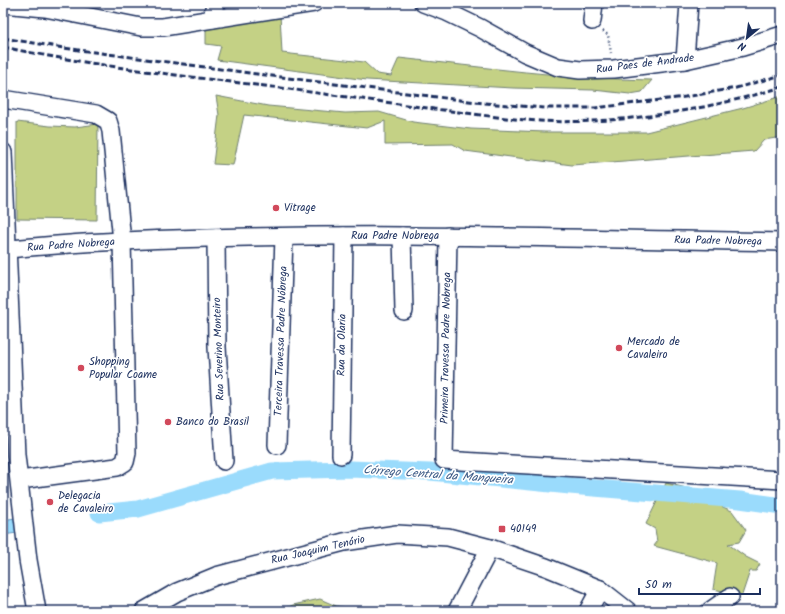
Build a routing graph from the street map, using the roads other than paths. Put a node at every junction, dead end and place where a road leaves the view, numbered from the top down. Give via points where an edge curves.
1 (314, 3) edge
2 (423, 3) edge
3 (594, 3) edge
4 (689, 3) edge
5 (6, 4) edge
6 (214, 11) edge
7 (592, 21) road end
8 (782, 35) edge
9 (685, 60) junction
10 (3, 99) edge
11 (3, 152) edge
12 (344, 236) junction
13 (402, 236) junction
14 (448, 236) junction
15 (284, 237) junction
16 (216, 238) junction
17 (122, 241) junction
18 (782, 242) edge
19 (7, 249) junction
20 (404, 311) dead end
21 (7, 317) edge
22 (277, 445) dead end
23 (10, 454) edge
24 (340, 455) dead end
25 (224, 461) dead end
26 (20, 480) junction
27 (782, 480) edge
28 (490, 548) junction
29 (600, 589) junction
30 (730, 597) dead end
31 (37, 611) edge
32 (144, 611) edge
33 (457, 611) edge
34 (588, 611) edge
35 (628, 611) edge
36 (710, 611) edge

1 - 6 street
2 - 9 street, Rua Paes de Andrade via 447,12 525,53 558,67 580,70 614,69
3 - 7 street
4 - 9 street
5 - 6 street via 45,8 141,27 163,27
8 - 9 street, Rua Paes de Andrade
10 - 17 street via 96,114 108,121
11 - 19 street
12 - 13 street, Rua Padre Nobrega
12 - 15 street, Rua Padre Nobrega
12 - 24 street, Rua da Olaria
13 - 14 street, Rua Padre Nobrega
13 - 20 street
14 - 18 street, Rua Padre Nobrega
14 - 27 street, Primeira Travessa Padre Nobrega via 444,460
15 - 16 street, Rua Padre Nobrega
15 - 22 street, Terceira Travessa Padre Nóbrega
16 - 17 street, Rua Padre Nobrega
16 - 25 street, Rua Severino Monteiro via 217,346
17 - 19 street, Rua Padre Nobrega
17 - 26 street via 127,453 125,462 117,467
19 - 21 street
21 - 23 street
23 - 26 street
26 - 31 street via 28,560
28 - 29 street, Rua Joaquim Tenório
28 - 32 street, Rua Joaquim Tenório via 448,537 397,534 344,542 216,576 177,592
28 - 33 street
29 - 34 street
29 - 35 street, Rua Joaquim Tenório
30 - 36 street

